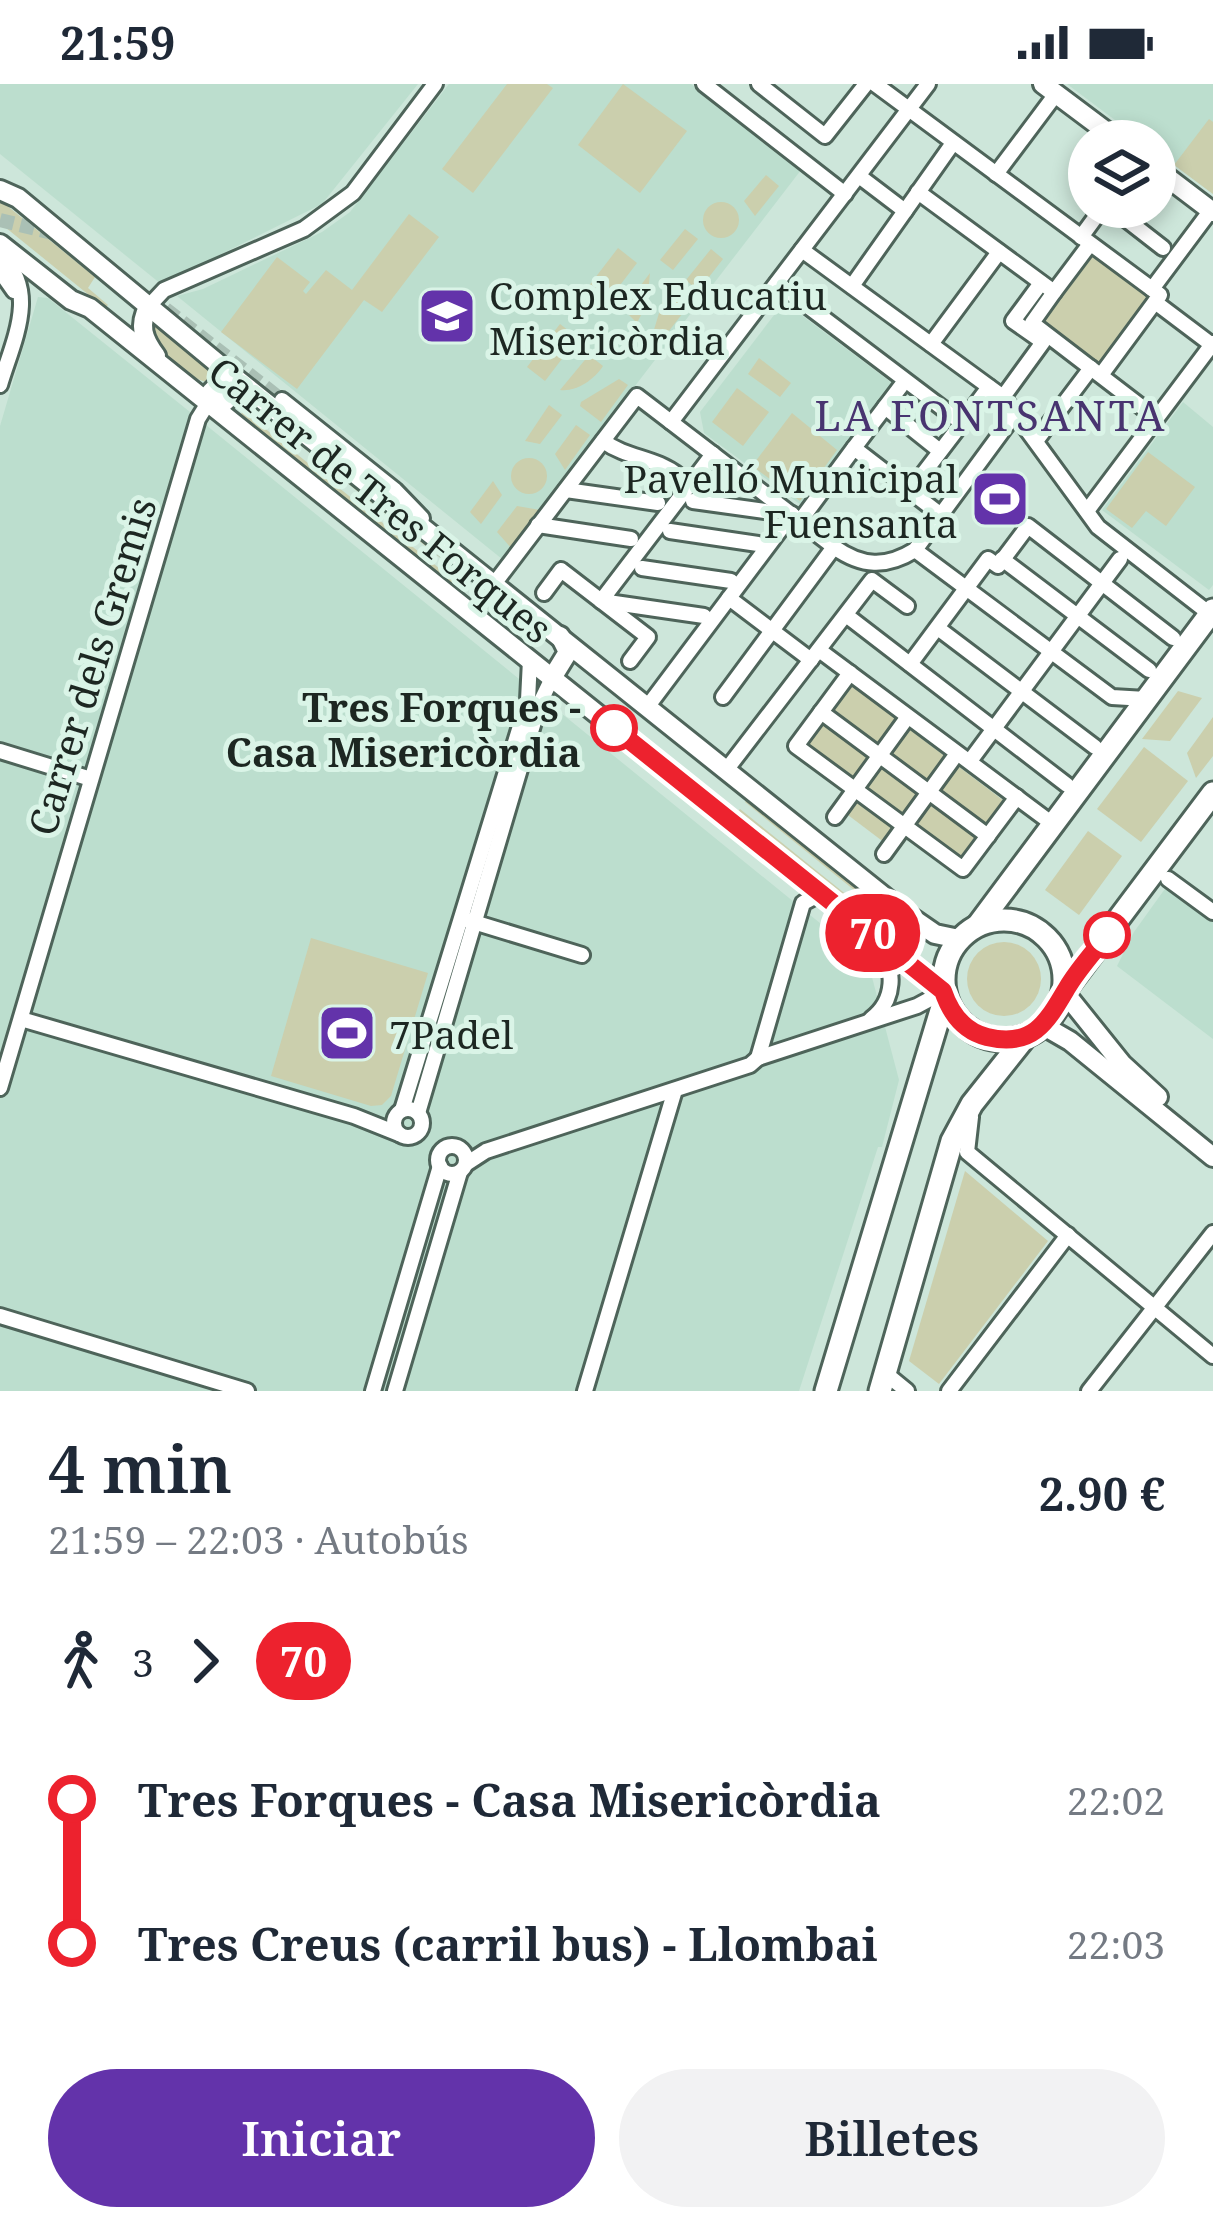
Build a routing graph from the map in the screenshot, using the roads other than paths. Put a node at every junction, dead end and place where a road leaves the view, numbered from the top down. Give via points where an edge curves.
1 (435, 84) edge
2 (759, 84) edge
3 (871, 84) edge
4 (928, 84) edge
5 (714, 87) edge
6 (1049, 89) edge
7 (908, 110) junction
8 (1091, 120) edge
9 (953, 143) junction
10 (996, 174) junction
11 (859, 176) junction
12 (1176, 184) edge
13 (918, 192) junction
14 (9, 194) edge
15 (845, 194) junction
16 (905, 211) junction
17 (1212, 211) edge
18 (1095, 228) edge
19 (1135, 228) edge
20 (1085, 240) junction
21 (0, 244) edge
22 (1163, 248) dead end
23 (802, 250) junction
24 (999, 252) junction
25 (0, 255) edge
26 (0, 271) edge
27 (777, 283) junction
28 (852, 286) junction
29 (1048, 287) junction
30 (1156, 296) junction
31 (71, 300) junction
32 (148, 306) junction
33 (931, 344) junction
34 (1212, 344) edge
35 (7, 361) junction
36 (166, 370) junction
37 (1096, 371) junction
38 (234, 377) junction
39 (0, 385) edge
40 (901, 386) dead end
41 (989, 387) junction
42 (1003, 397) junction
43 (282, 400) tunnel mouth
44 (208, 404) junction
45 (885, 407) junction
46 (1015, 414) junction
47 (1156, 418) junction
48 (671, 422) junction
49 (962, 423) junction
50 (603, 441) junction
51 (1036, 441) junction
52 (854, 448) junction
53 (940, 451) junction
54 (712, 454) junction
55 (679, 476) dead end
56 (566, 490) junction
57 (910, 491) junction
58 (694, 501) dead end
59 (658, 503) dead end
60 (765, 511) dead end
61 (1087, 511) junction
62 (941, 515) junction
63 (796, 518) junction
64 (538, 525) junction
65 (670, 531) dead end
66 (631, 539) dead end
67 (758, 544) dead end
68 (834, 548) junction
69 (915, 550) junction
70 (454, 552) junction
71 (1002, 560) junction
72 (1120, 560) dead end
73 (642, 568) dead end
74 (731, 581) dead end
75 (494, 584) junction
76 (1102, 584) junction
77 (967, 588) junction
78 (544, 593) dead end
79 (729, 598) junction
80 (601, 601) junction
81 (908, 606) dead end
82 (1212, 612) edge
83 (471, 613) junction
84 (704, 616) dead end
85 (1078, 616) junction
86 (841, 622) junction
87 (772, 631) junction
88 (943, 632) dead end
89 (560, 636) junction
90 (1173, 638) dead end
91 (1052, 651) junction
92 (815, 655) junction
93 (530, 660) junction
94 (630, 661) dead end
95 (910, 664) junction
96 (1149, 670) dead end
97 (850, 673) junction
98 (552, 678) junction
99 (1022, 691) junction
100 (723, 697) dead end
101 (1112, 697) junction
102 (1146, 699) junction
103 (648, 706) junction
104 (821, 712) junction
105 (904, 722) dead end
106 (994, 729) junction
107 (1123, 731) junction
108 (1095, 747) dead end
109 (0, 752) edge
110 (880, 755) junction
111 (961, 760) junction
112 (727, 769) junction
113 (91, 779) junction
114 (1067, 785) dead end
115 (855, 789) junction
116 (929, 792) junction
117 (1017, 797) junction
118 (703, 799) junction
119 (1211, 800) edge
120 (835, 817) dead end
121 (1054, 825) junction
122 (904, 826) junction
123 (988, 836) junction
124 (884, 854) dead end
125 (1168, 879) dead end
126 (830, 900) junction
127 (1213, 912) edge
128 (468, 921) junction
129 (978, 925) junction
130 (869, 930) junction
131 (959, 939) junction
132 (582, 955) dead end
133 (1065, 992) junction
134 (944, 993) junction
135 (21, 1019) junction
136 (861, 1025) junction
137 (1035, 1031) junction
138 (758, 1058) junction
139 (0, 1088) edge
140 (674, 1090) junction
141 (972, 1104) junction
142 (410, 1115) junction
143 (355, 1116) junction
144 (404, 1136) junction
145 (1213, 1142) edge
146 (460, 1157) junction
147 (1213, 1157) edge
148 (439, 1164) junction
149 (1213, 1233) edge
150 (1068, 1235) junction
151 (1153, 1306) junction
152 (0, 1316) edge
153 (1213, 1356) edge
154 (882, 1382) edge
155 (247, 1391) edge
156 (373, 1391) edge
157 (395, 1391) edge
158 (585, 1391) edge
159 (826, 1391) edge
160 (907, 1391) edge
161 (949, 1391) edge
162 (1089, 1391) edge

1 - 32 street via 353,194 304,229 164,290
2 - 3 street via 825,136
3 - 7 street
4 - 7 street
5 - 15 street
6 - 8 main road
6 - 10 street
7 - 9 street
7 - 11 street
9 - 10 street
9 - 13 street
10 - 20 street
11 - 15 street
11 - 16 street
12 - 17 main road
13 - 16 street
13 - 24 street
14 - 32 main road, Carrer de Tres Forques
15 - 23 street
16 - 28 street
17 - 30 street
18 - 20 street
19 - 22 street
20 - 29 street
20 - 30 street
21 - 31 main road, Carrer de Tres Forques
23 - 27 street
23 - 28 street
24 - 29 street
24 - 33 street
25 - 35 street via 24,298
26 - 35 street via 16,296
27 - 48 street
27 - 49 street
28 - 33 street
29 - 37 street via 1032,323
29 - 42 street via 1013,320 1043,342
30 - 34 street
30 - 37 street
31 - 35 street via 35,294
31 - 36 main road, Carrer de Tres Forques
32 - 36 main road via 143,335
32 - 38 main road, Carrer de Tres Forques
33 - 41 street
34 - 47 street
35 - 39 street
36 - 44 main road, Carrer de Tres Forques
37 - 47 street
37 - 51 street
38 - 44 main road via 216,386
38 - 70 main road, Carrer de Tres Forques
40 - 45 street
41 - 42 street
41 - 49 street
42 - 46 street
43 - 70 street via 395,490
44 - 83 main road, Carrer de Tres Forques
44 - 113 street, Carrer dels Gremis
45 - 52 street
45 - 53 street
46 - 51 street
46 - 62 street
47 - 61 street
48 - 50 street via 637,396
48 - 54 street
49 - 53 street
50 - 55 street
50 - 56 street
51 - 61 street
52 - 57 street
52 - 63 street
53 - 57 street
54 - 63 street
54 - 80 street
56 - 59 street
56 - 64 street
57 - 62 street
58 - 60 street
61 - 82 street
62 - 69 street
63 - 68 street
63 - 79 street
64 - 66 street
64 - 75 street
65 - 67 street
68 - 69 street via 868,563
68 - 87 street
69 - 77 street
70 - 75 main road, Carrer de Tres Forques
71 - 76 street via 1028,526
71 - 77 street via 998,566 988,559
71 - 85 street
72 - 76 street
73 - 74 street
75 - 83 main road
75 - 89 main road, Carrer de Tres Forques
76 - 85 street
76 - 90 street
77 - 91 street
77 - 95 street
78 - 80 street via 561,570
79 - 87 street
79 - 103 street
80 - 84 street
80 - 94 street via 648,637
81 - 86 street via 872,580
82 - 102 main road
83 - 93 main road, Carrer de Tres Forques
85 - 91 street
85 - 96 street
86 - 92 street
86 - 95 street
87 - 92 street
87 - 100 street
88 - 99 street
89 - 93 main road via 537,636
89 - 98 main road via 568,652
89 - 103 main road, Carrer de Tres Forques
91 - 99 street
91 - 101 street
92 - 97 street
92 - 112 street
93 - 98 main road, Carrer de Tres Forques
93 - 128 street via 528,700
95 - 106 street
97 - 104 street
97 - 111 street
98 - 118 main road, Carrer de Tres Forques
98 - 128 street
99 - 106 street
99 - 108 street
101 - 102 street
101 - 107 street
102 - 107 main road
103 - 112 main road, Carrer de Tres Forques
104 - 110 street
104 - 115 street via 796,746
105 - 110 street
106 - 111 street
106 - 114 street
107 - 121 main road
109 - 113 street
110 - 115 street
110 - 116 street
111 - 116 street
111 - 117 street
112 - 118 main road
112 - 131 main road, Carrer de Tres Forques via 906,914
113 - 135 street, Carrer dels Gremis
115 - 120 street
115 - 122 street
116 - 122 street
116 - 123 street
117 - 121 street
117 - 123 street
118 - 126 main road, Carrer de Tres Forques
119 - 133 main road
121 - 129 main road
122 - 123 street via 963,869
122 - 124 street
125 - 127 street
126 - 130 main road, Carrer de Tres Forques
126 - 138 street via 803,903
128 - 132 street
128 - 142 street
129 - 131 main road
129 - 133 main road via 1002,920 1034,928 1058,953
130 - 134 main road, Carrer de Tres Forques
130 - 136 street via 886,953 891,990 882,1010
131 - 134 main road via 944,966
133 - 137 main road
133 - 145 main road via 1122,1064
134 - 136 street
134 - 137 main road via 957,1019 978,1034 1008,1040
134 - 159 main road
135 - 139 street, Carrer dels Gremis
135 - 143 street
136 - 138 street
137 - 141 main road
137 - 147 main road via 1070,1041
138 - 140 street
140 - 146 street
140 - 158 street
141 - 150 street via 967,1152
141 - 154 main road via 952,1141
142 - 143 street
142 - 144 street via 394,1125
142 - 144 street via 419,1132
142 - 146 street
143 - 144 street
144 - 148 street
146 - 148 street via 449,1173
146 - 148 street via 442,1150
146 - 157 street
148 - 156 street
149 - 151 street
150 - 151 street
150 - 161 street
151 - 153 street
151 - 162 street
152 - 155 street
154 - 160 street

